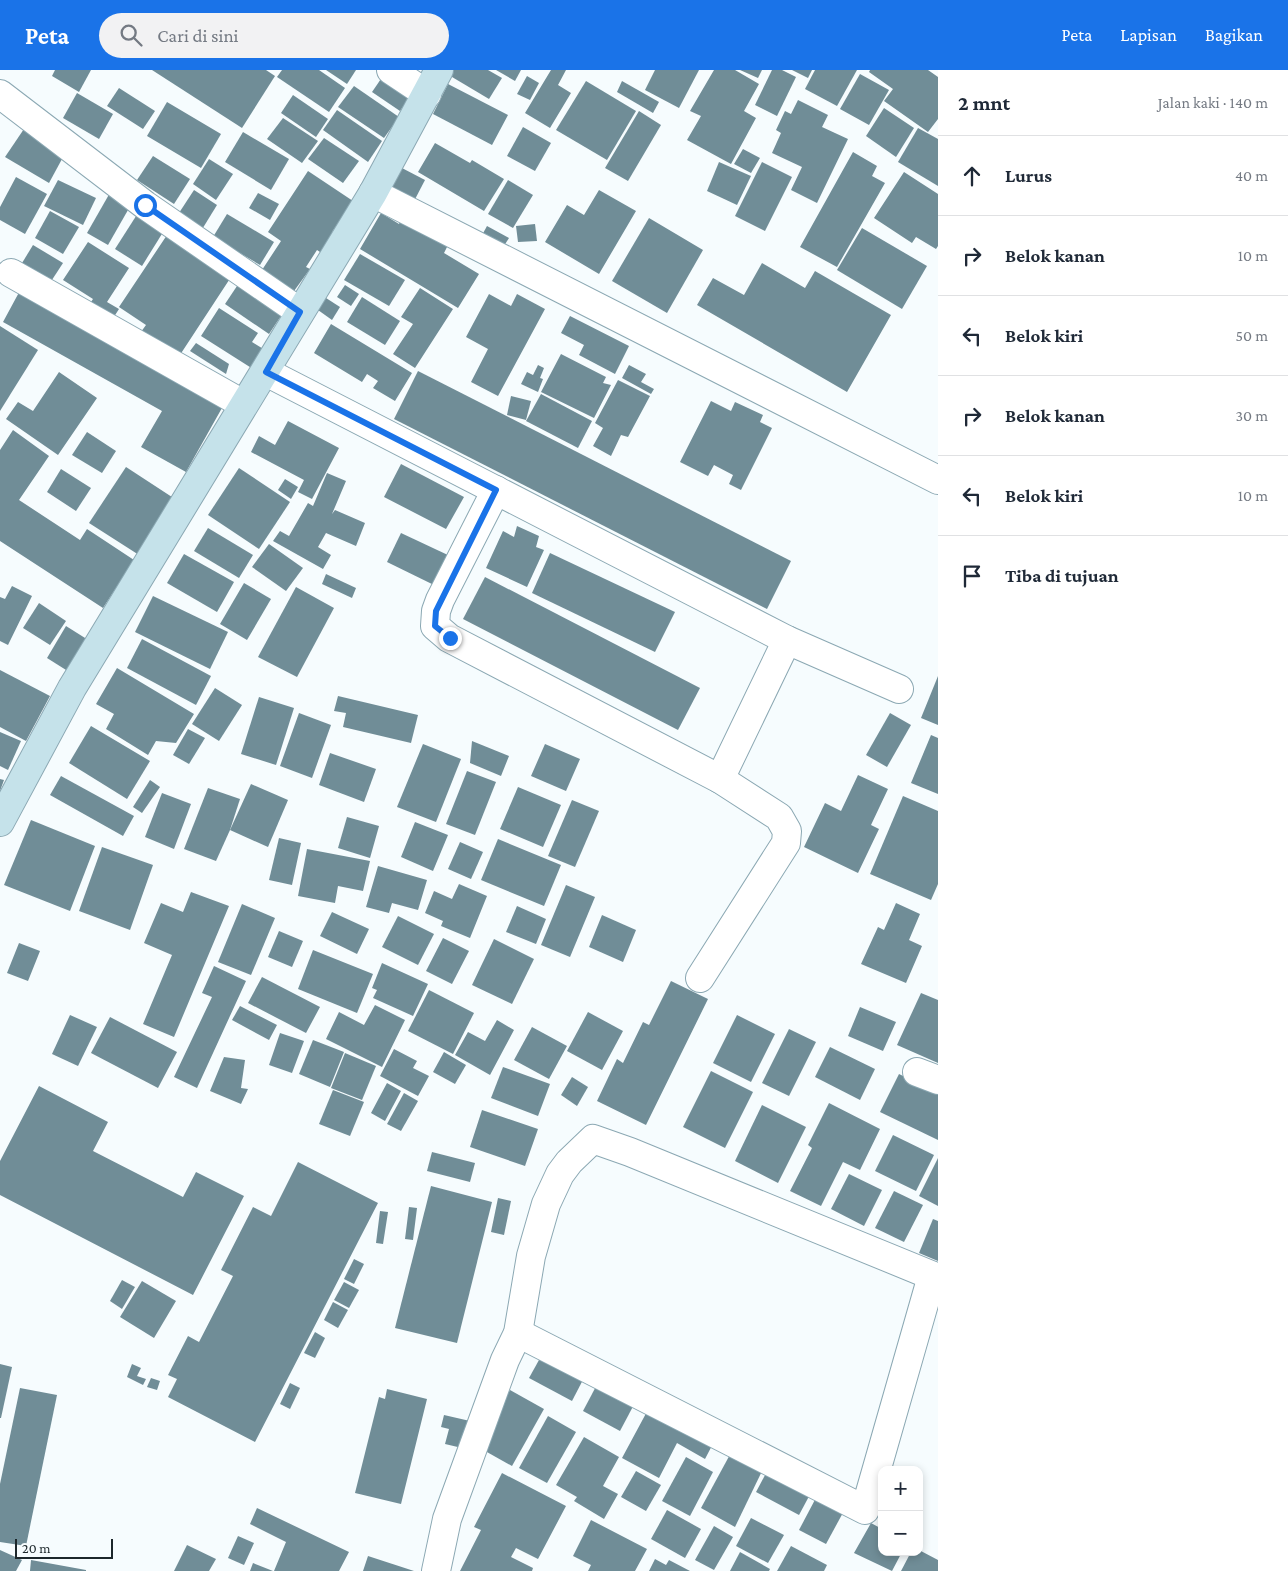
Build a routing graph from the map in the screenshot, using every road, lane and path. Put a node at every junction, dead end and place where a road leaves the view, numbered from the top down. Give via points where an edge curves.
1 (391, 70) edge
2 (439, 70) edge
3 (0, 94) edge
4 (427, 94) junction
5 (373, 194) junction
6 (11, 273) dead end
7 (300, 312) junction
8 (266, 372) junction
9 (243, 404) junction
10 (938, 480) edge
11 (496, 490) junction
12 (787, 640) junction
13 (899, 689) dead end
14 (720, 779) junction
15 (0, 822) edge
16 (700, 978) dead end
17 (935, 1277) edge
18 (518, 1333) junction
19 (436, 1571) edge

1 - 4 street
2 - 4 street
3 - 7 street via 145,205
4 - 5 street
5 - 7 street
5 - 10 street
6 - 9 street
7 - 8 street
8 - 9 street
8 - 11 street
9 - 15 street via 72,688
11 - 12 street
11 - 14 street via 440,600 435,626 450,638
12 - 13 street
12 - 14 street
14 - 16 street via 780,817 787,831 786,843
17 - 18 street via 593,1139 560,1174 546,1204 532,1256
17 - 18 street via 865,1510
18 - 19 street via 505,1360 447,1519

